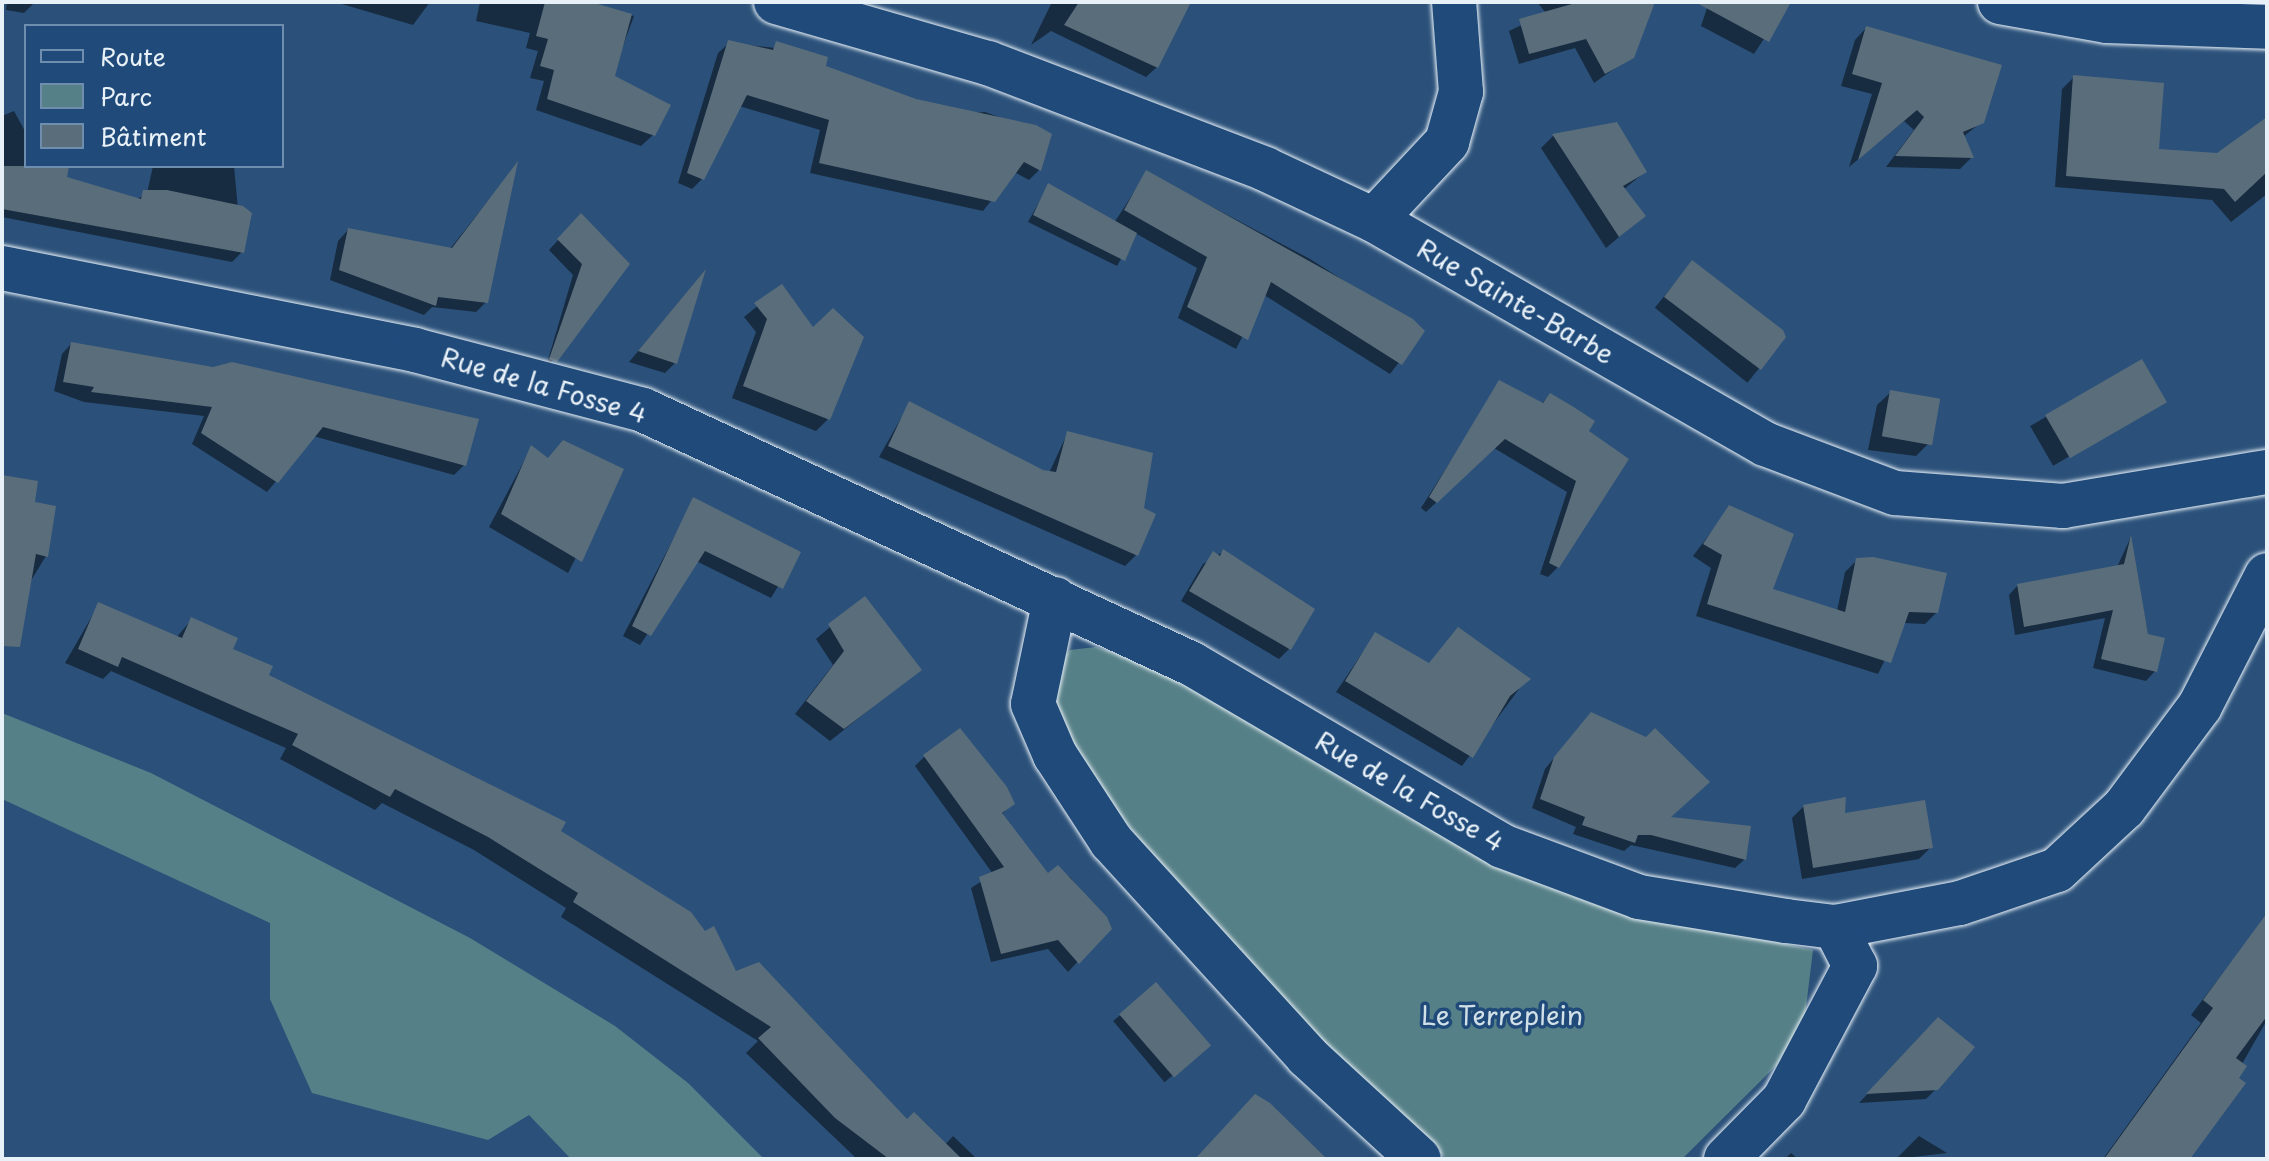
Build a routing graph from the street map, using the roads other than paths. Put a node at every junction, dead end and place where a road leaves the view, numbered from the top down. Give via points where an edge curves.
1 (776, 2) edge
2 (1454, 2) edge
3 (2000, 2) edge
4 (891, 18) edge
5 (2267, 27) edge
6 (1374, 220) junction
7 (2, 268) edge
8 (2267, 472) edge
9 (2267, 575) edge
10 (1055, 599) junction
11 (1835, 927) junction
12 (1419, 1159) edge
13 (1726, 1159) edge

1 - 4 street, Rue Sainte-Barbe
2 - 6 street via 1461,92 1447,142
3 - 5 street via 2107,21
4 - 6 street, Rue Sainte-Barbe via 1122,110
6 - 8 street, Rue Sainte-Barbe via 1765,444 1895,493 2063,506
7 - 10 street, Rue de la Fosse 4 via 415,350 643,410
9 - 11 street, Rue de la Fosse 4 via 2200,706 2124,808 2057,870 1960,903
10 - 11 street, Rue de la Fosse 4 via 1192,664 1502,846 1639,897
10 - 12 street via 1033,704 1087,804 1196,938
11 - 13 street via 1855,966 1784,1100

